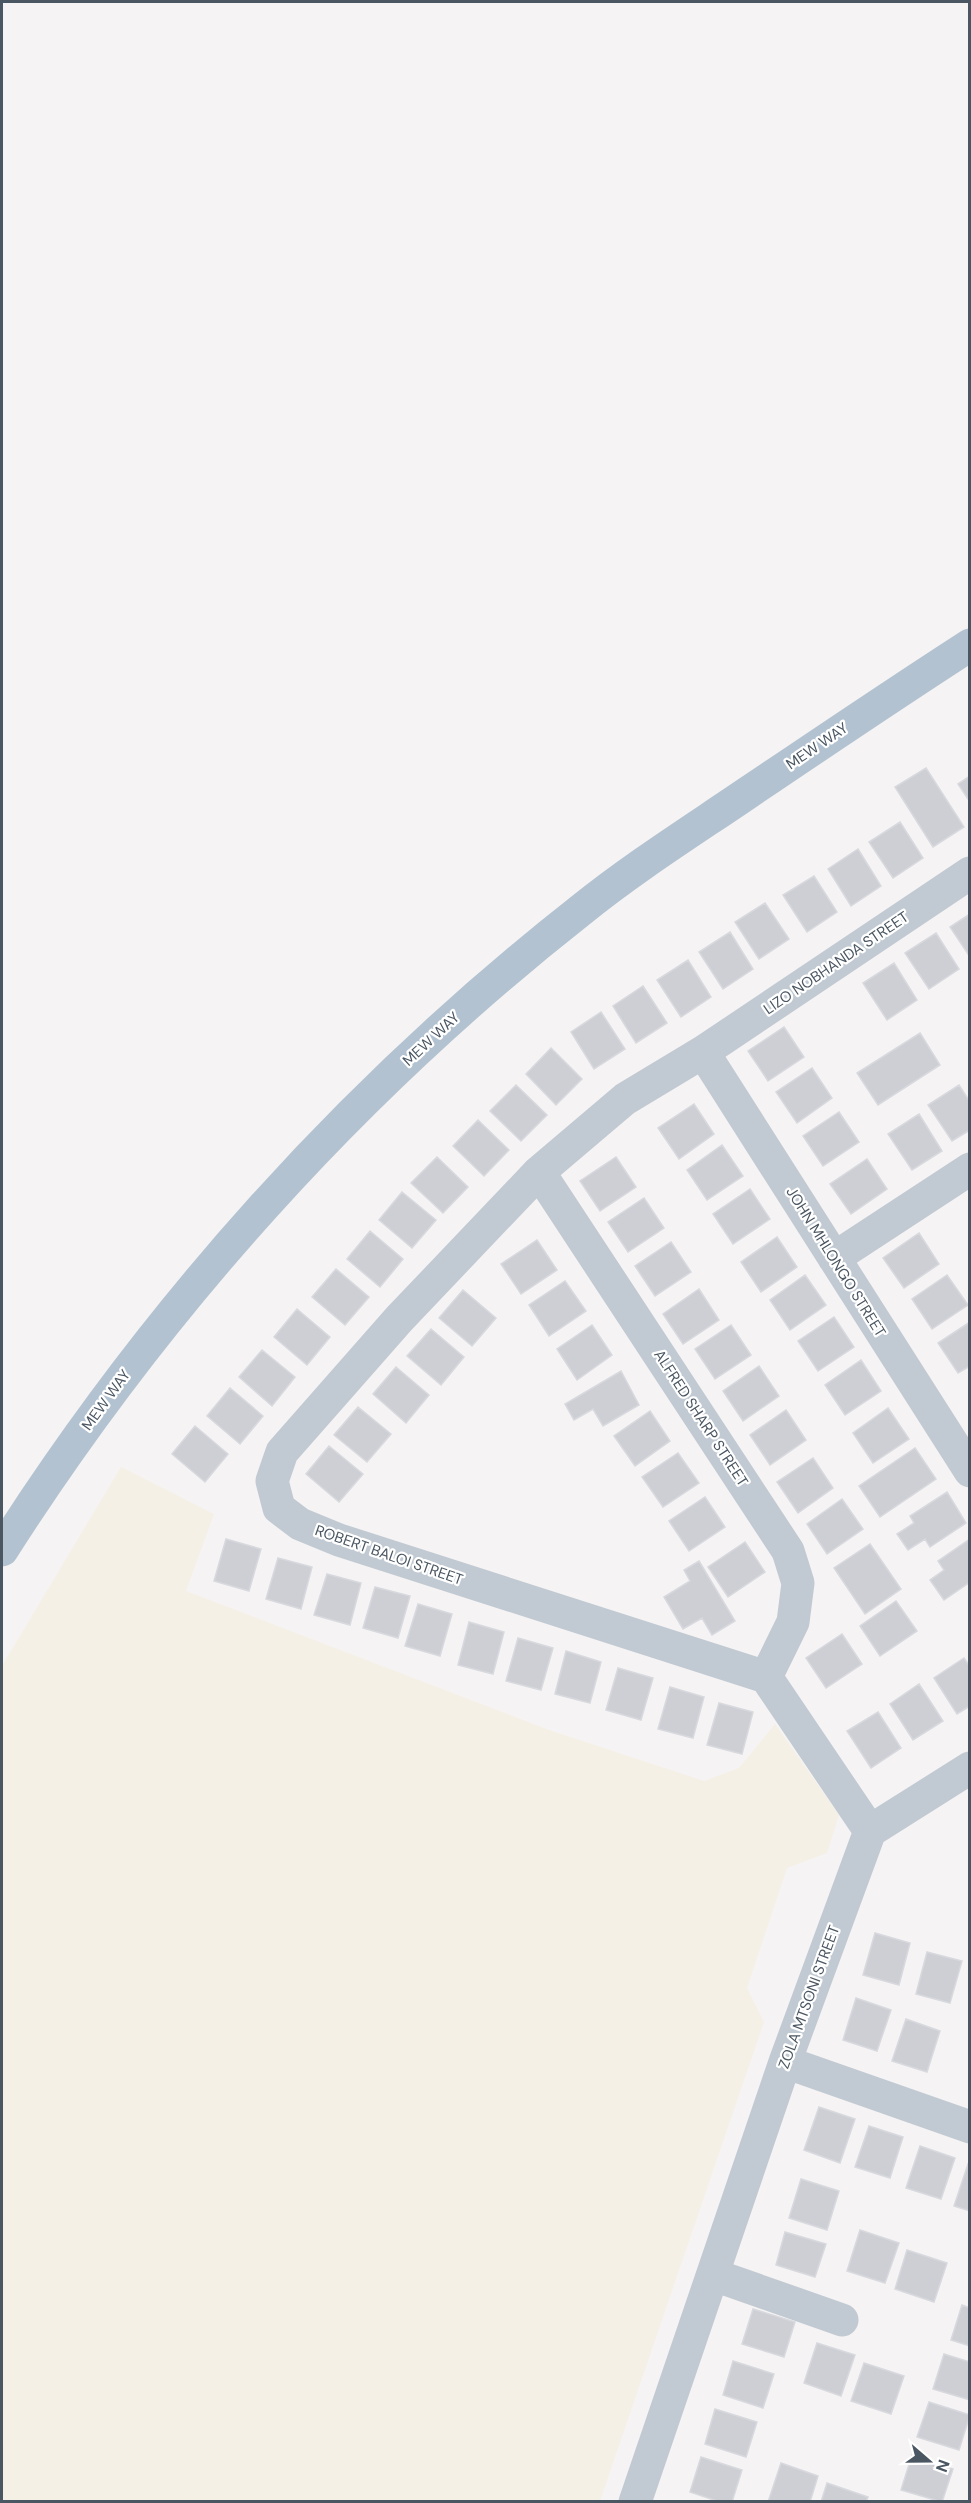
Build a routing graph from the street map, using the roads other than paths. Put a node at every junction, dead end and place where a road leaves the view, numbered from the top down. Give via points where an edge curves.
1 (969, 645) edge
2 (969, 873) edge
3 (703, 1052) junction
4 (969, 1169) edge
5 (539, 1172) junction
6 (834, 1258) junction
7 (968, 1465) edge
8 (2, 1550) edge
9 (766, 1677) junction
10 (969, 1768) edge
11 (870, 1831) junction
12 (785, 2062) junction
13 (969, 2127) edge
14 (714, 2275) junction
15 (842, 2320) dead end
16 (636, 2502) edge

1 - 8 main road, MEW WAY via 646,861 582,909 480,994 338,1125 234,1237 156,1332 39,1491
2 - 3 street, LIZO NOBHANDA STREET
3 - 5 street, ROBERT BALOI STREET via 625,1099
3 - 6 street, JOHN MHLONGO STREET
4 - 6 street
5 - 9 street, ALFRED SHARP STREET via 788,1551 798,1583 793,1622
5 - 9 street, ROBERT BALOI STREET via 399,1319 282,1452 272,1481 279,1508 300,1524 339,1540
6 - 7 street, JOHN MHLONGO STREET
9 - 11 street
10 - 11 street
11 - 12 street, ZOLA MTSONI STREET
12 - 13 street
12 - 14 street, ZOLA MTSONI STREET
14 - 15 street
14 - 16 street, ZOLA MTSONI STREET

